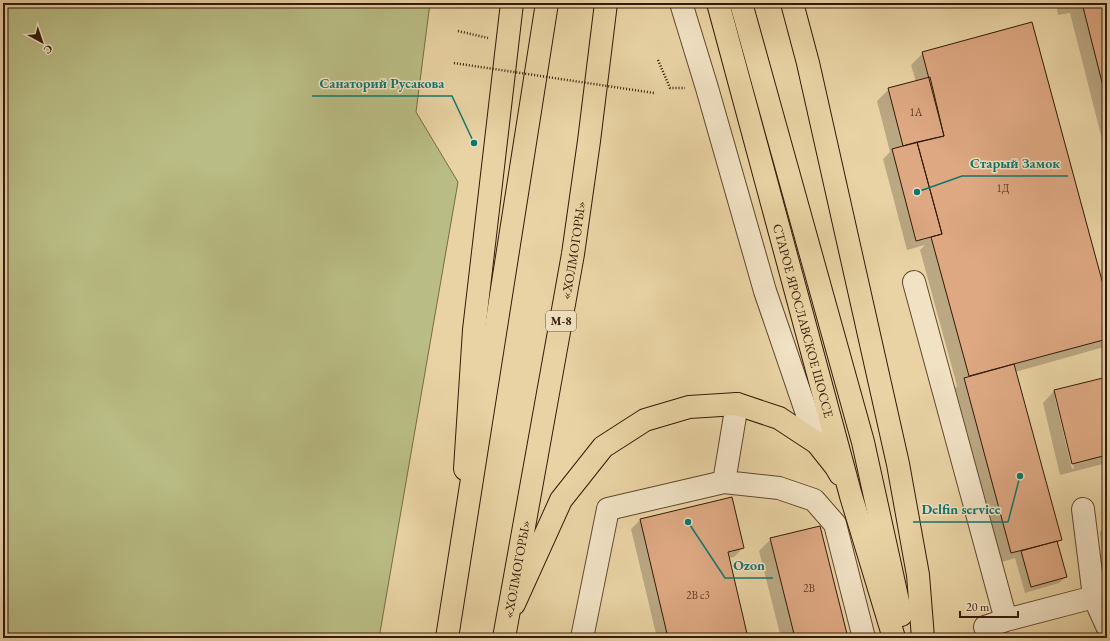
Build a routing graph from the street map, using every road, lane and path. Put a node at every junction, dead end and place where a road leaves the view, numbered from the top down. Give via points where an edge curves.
1 (512, 3) edge
2 (547, 3) edge
3 (606, 3) edge
4 (680, 3) edge
5 (718, 3) edge
6 (741, 3) edge
7 (792, 3) edge
8 (458, 31) dead end
9 (491, 38) dead end
10 (454, 62) dead end
11 (654, 93) dead end
12 (914, 282) dead end
13 (737, 404) junction
14 (817, 443) junction
15 (724, 482) junction
16 (851, 496) junction
17 (1083, 509) dead end
18 (459, 567) junction
19 (1094, 597) junction
20 (1006, 620) junction
21 (1107, 626) edge
22 (985, 627) dead end
23 (505, 630) edge
24 (447, 638) edge
25 (582, 638) edge
26 (864, 638) edge
27 (894, 638) edge
28 (906, 638) edge
29 (923, 638) edge

1 - 18 main road via 474,330
2 - 18 main road
3 - 23 main road, «ХОЛМОГОРЫ» / М-8 via 573,254
4 - 14 street via 765,291
5 - 16 main road, СТАРОЕ ЯРОСЛАВСКОЕ ШОССЕ
6 - 28 main road, СТАРОЕ ЯРОСЛАВСКОЕ ШОССЕ via 863,442
7 - 29 main road via 898,464 918,575
8 - 9 path
10 - 11 path, bridge
12 - 20 street
13 - 14 main road via 779,418
13 - 15 street
13 - 23 main road via 689,407 645,420 603,447 560,500
14 - 16 main road via 836,467
15 - 25 street via 608,510
15 - 26 street via 779,488 814,500 835,524
16 - 27 main road, СТАРОЕ ЯРОСЛАВСКОЕ ШОССЕ
17 - 19 street
18 - 24 main road
19 - 20 street
19 - 21 street
20 - 22 street

